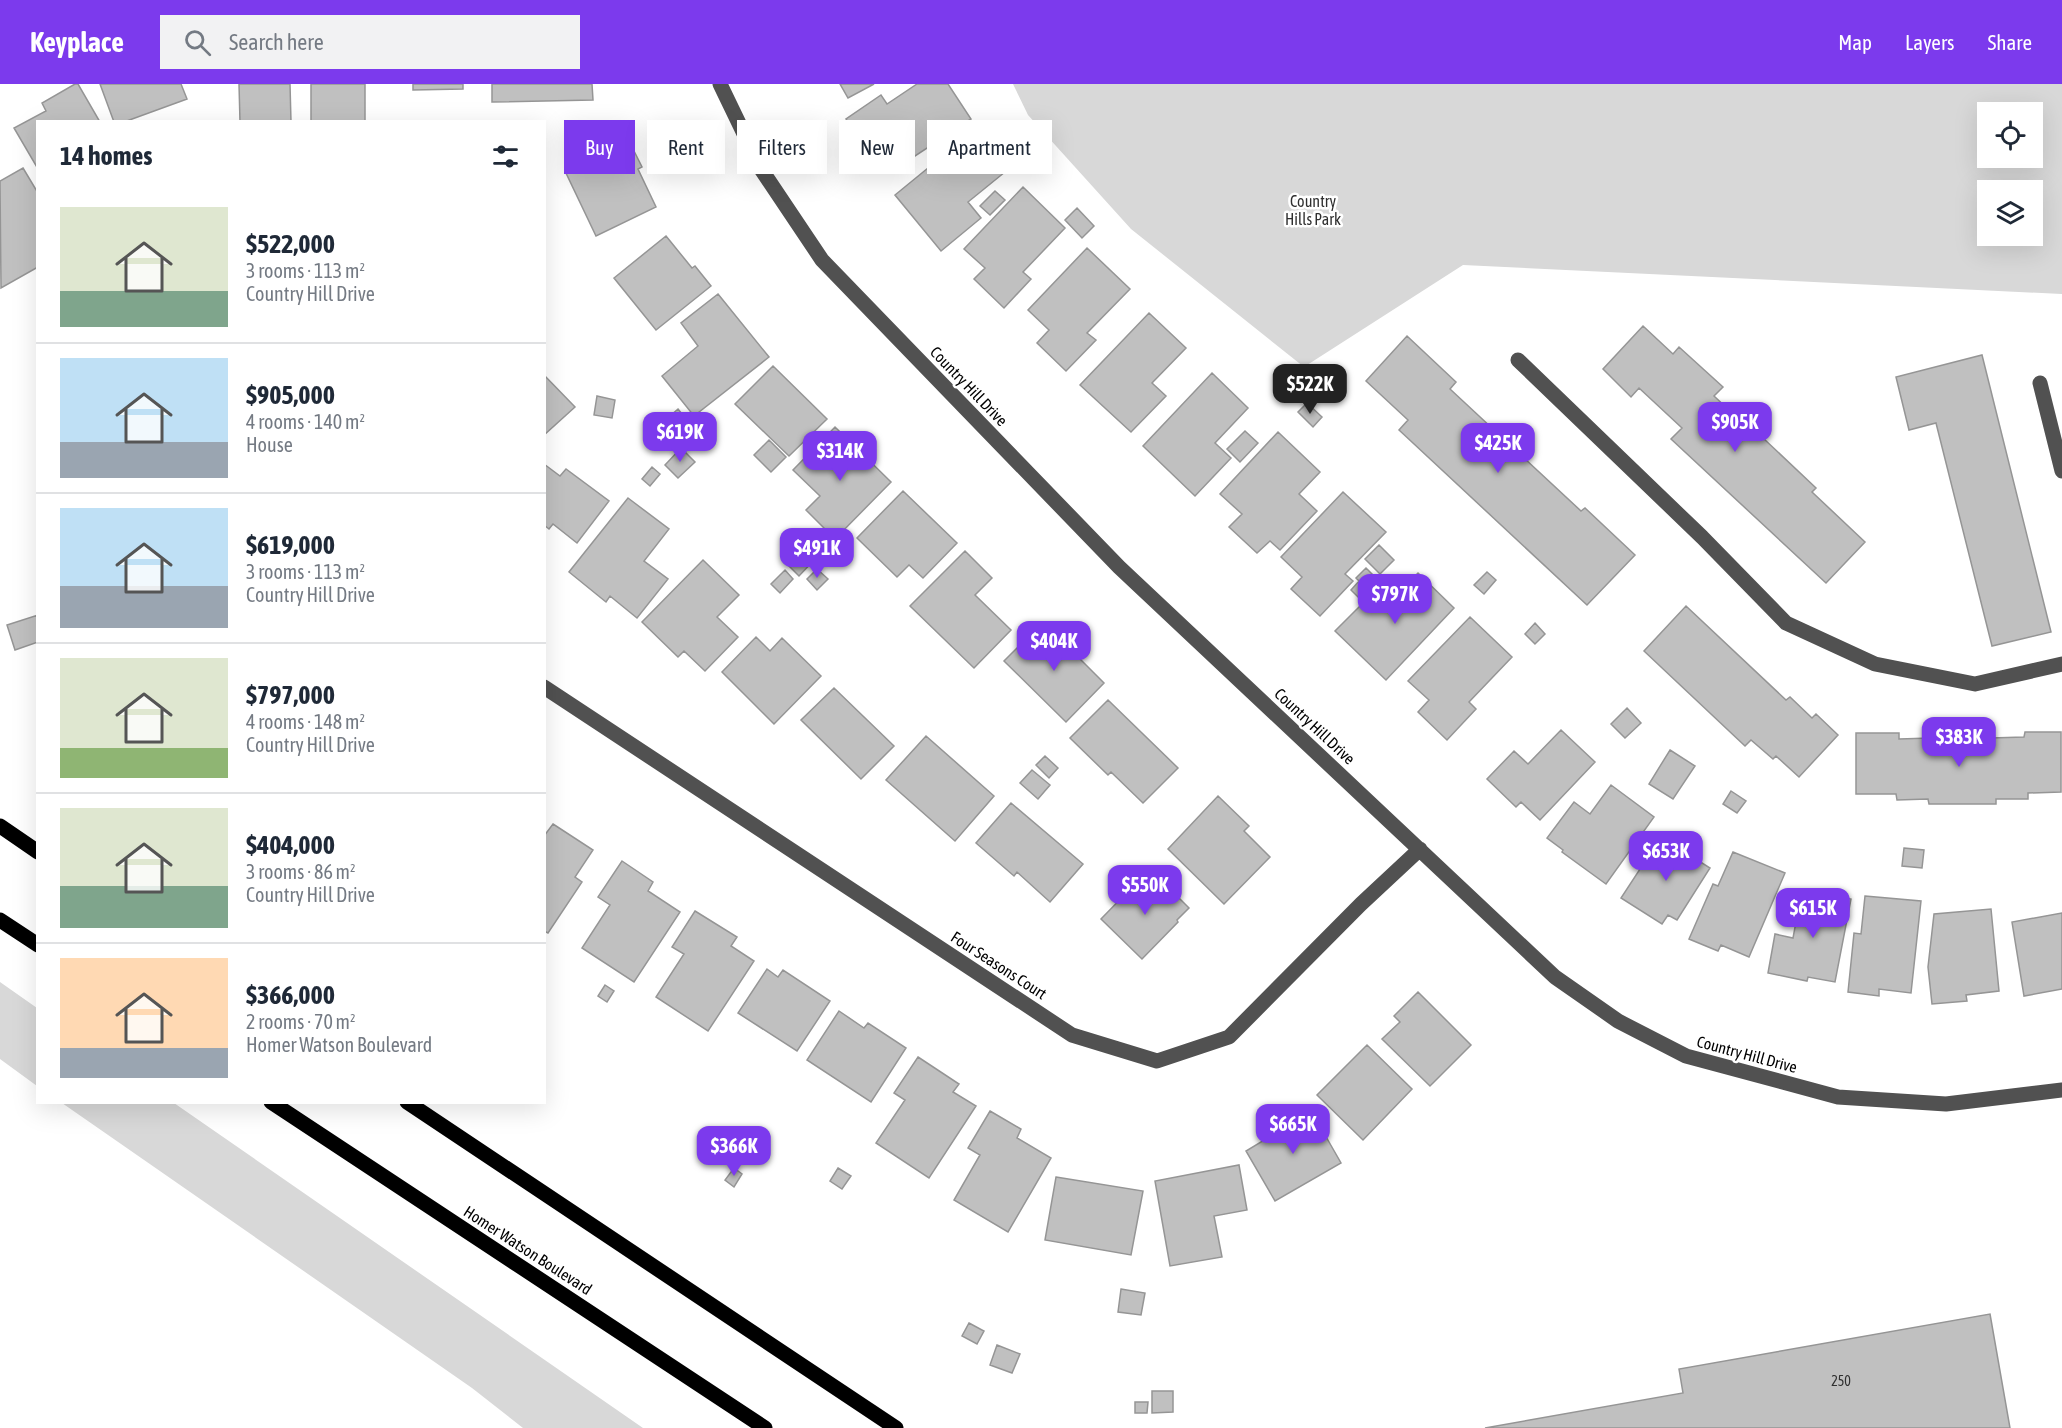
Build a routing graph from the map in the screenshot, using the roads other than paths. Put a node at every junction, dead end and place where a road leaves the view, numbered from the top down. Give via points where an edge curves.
1 (720, 84) edge
2 (1518, 360) dead end
3 (2040, 383) dead end
4 (2062, 471) edge
5 (2062, 664) edge
6 (546, 688) edge
7 (0, 826) edge
8 (1420, 849) junction
9 (36, 851) edge
10 (0, 920) edge
11 (36, 944) edge
12 (2062, 1090) edge
13 (274, 1104) edge
14 (410, 1104) edge
15 (765, 1428) edge
16 (896, 1428) edge

1 - 8 street, Country Hill Drive via 761,169 822,260 1119,567
2 - 5 street via 1786,623 1875,664 1975,684
3 - 4 street
6 - 8 street, Four Seasons Court via 1072,1035 1157,1061 1229,1037
7 - 9 main road
8 - 12 street, Country Hill Drive via 1555,977 1618,1021 1686,1056 1838,1097 1946,1104
10 - 11 main road
13 - 15 main road, Homer Watson Boulevard
14 - 16 main road

